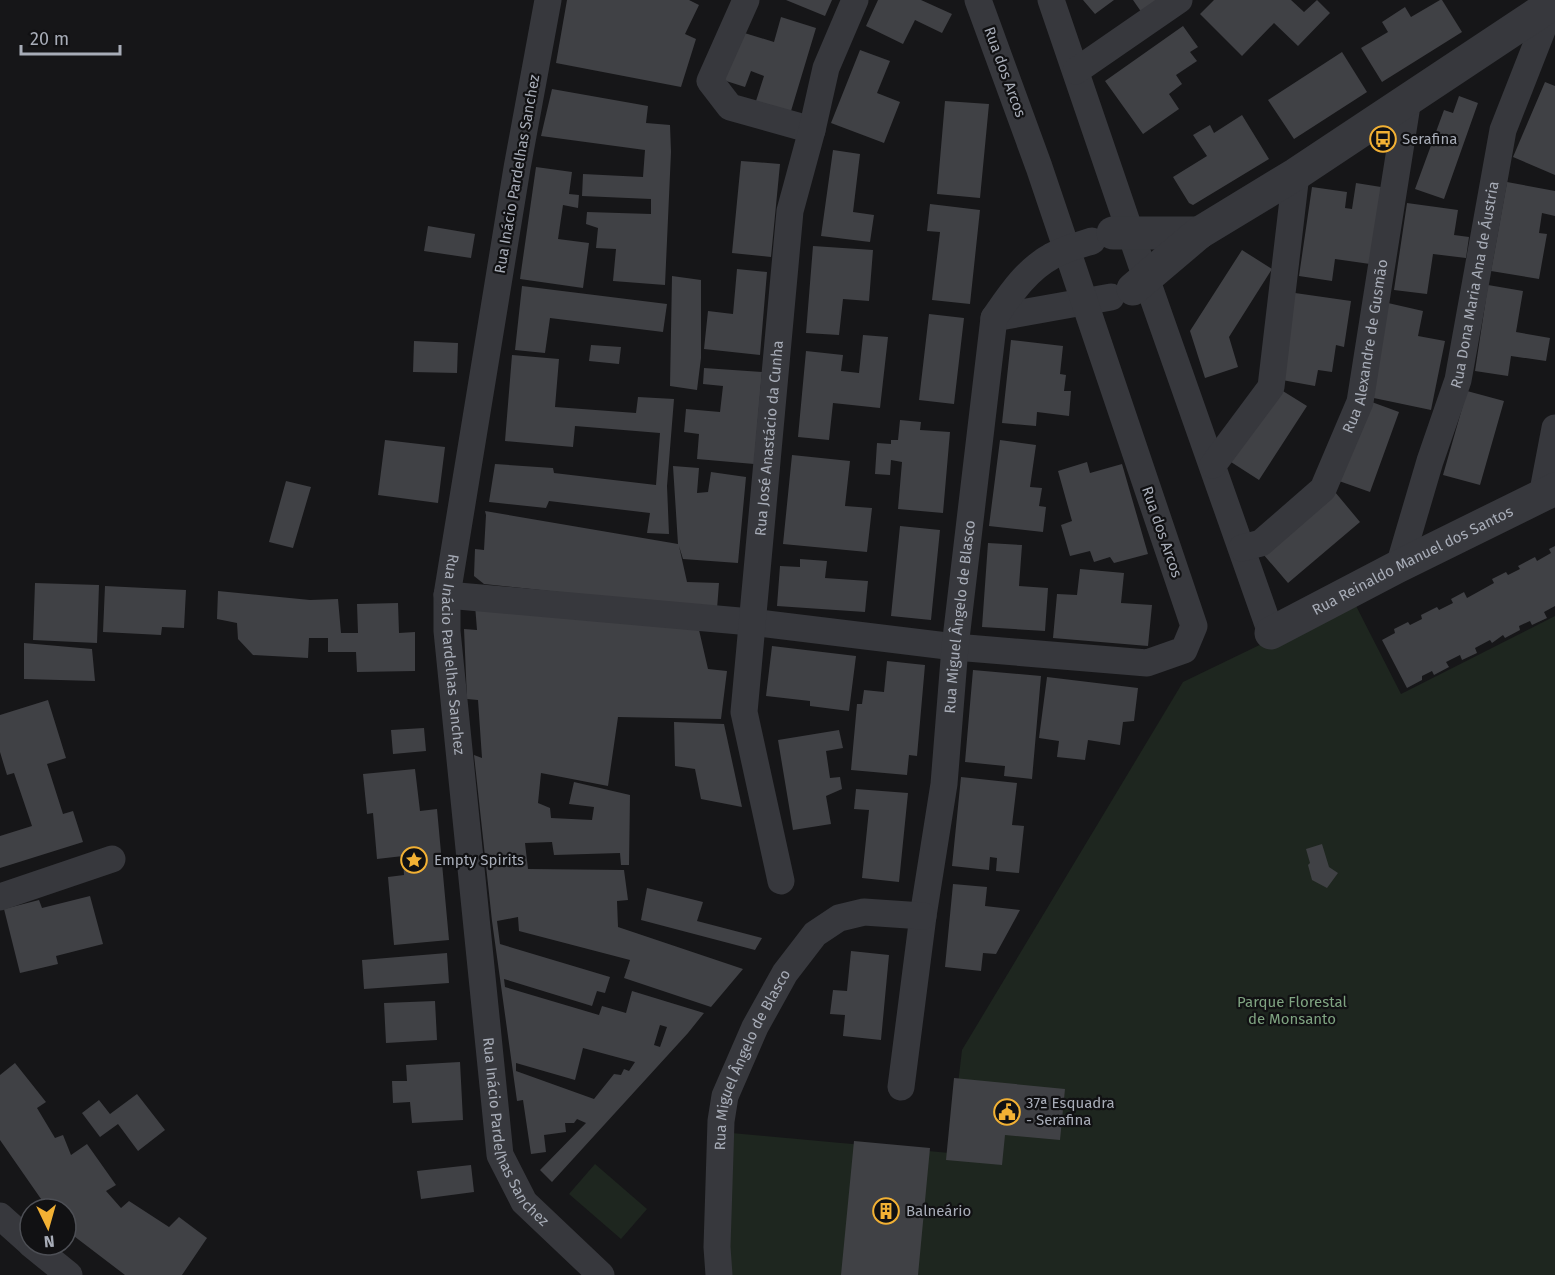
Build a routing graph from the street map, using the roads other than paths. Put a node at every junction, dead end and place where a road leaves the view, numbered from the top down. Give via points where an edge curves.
1 (548, 0) edge
2 (746, 0) edge
3 (855, 0) edge
4 (978, 0) edge
5 (1051, 0) edge
6 (1179, 0) edge
7 (1553, 3) edge
8 (1076, 71) junction
9 (1408, 99) junction
10 (812, 130) junction
11 (1296, 174) junction
12 (1199, 233) junction
13 (1101, 239) junction
14 (1130, 288) junction
15 (1084, 302) junction
16 (994, 318) junction
17 (1555, 428) edge
18 (1213, 465) junction
19 (1549, 492) edge
20 (1242, 548) junction
21 (1399, 566) junction
22 (447, 596) junction
23 (751, 622) junction
24 (1271, 633) joint
25 (955, 647) junction
26 (112, 859) dead end
27 (781, 881) dead end
28 (0, 897) edge
29 (923, 916) junction
30 (901, 1087) dead end
31 (0, 1216) edge
32 (18, 1232) edge
33 (47, 1257) edge
34 (69, 1275) edge
35 (601, 1275) edge
36 (719, 1275) edge

1 - 22 street, Rua Inácio Pardelhas Sanchez
2 - 10 street via 710,81 730,107
3 - 10 street, Rua José Anastácio da Cunha via 826,68
4 - 13 street, Rua dos Arcos
5 - 8 street, Rua dos Arcos
6 - 8 street
7 - 9 street
7 - 21 street, Rua Dona Maria Ana de Áustria via 1503,130 1458,380
8 - 13 street, Rua dos Arcos
9 - 11 street
9 - 20 street, Rua Alexandre de Gusmão via 1360,402 1323,489 1261,543
10 - 23 street, Rua José Anastácio da Cunha via 790,212
11 - 12 street
11 - 18 street via 1271,387
12 - 13 street
12 - 14 street
13 - 14 street, Rua dos Arcos
13 - 15 street, Rua dos Arcos
13 - 16 street, Rua Miguel Ângelo de Blasco via 1036,265
14 - 15 street
14 - 18 street, Rua dos Arcos
15 - 16 street
15 - 25 street, Rua dos Arcos via 1194,626 1184,650 1147,663
16 - 25 street, Rua Miguel Ângelo de Blasco
17 - 19 street
18 - 20 street, Rua dos Arcos
19 - 21 street, Rua Reinaldo Manuel dos Santos
20 - 24 street, Rua dos Arcos
21 - 24 street, Rua Reinaldo Manuel dos Santos
22 - 23 street, Rua dos Arcos
22 - 35 street, Rua Inácio Pardelhas Sanchez via 447,631 501,1155 524,1202
23 - 25 street, Rua dos Arcos
23 - 27 street, Rua José Anastácio da Cunha via 744,712
25 - 29 street, Rua Miguel Ângelo de Blasco via 944,784
26 - 28 street
29 - 30 street, Rua Miguel Ângelo de Blasco
29 - 36 street, Rua Miguel Ângelo de Blasco via 864,912 839,918 815,934 785,973 755,1027 725,1096 720,1133
31 - 32 street
33 - 34 street

